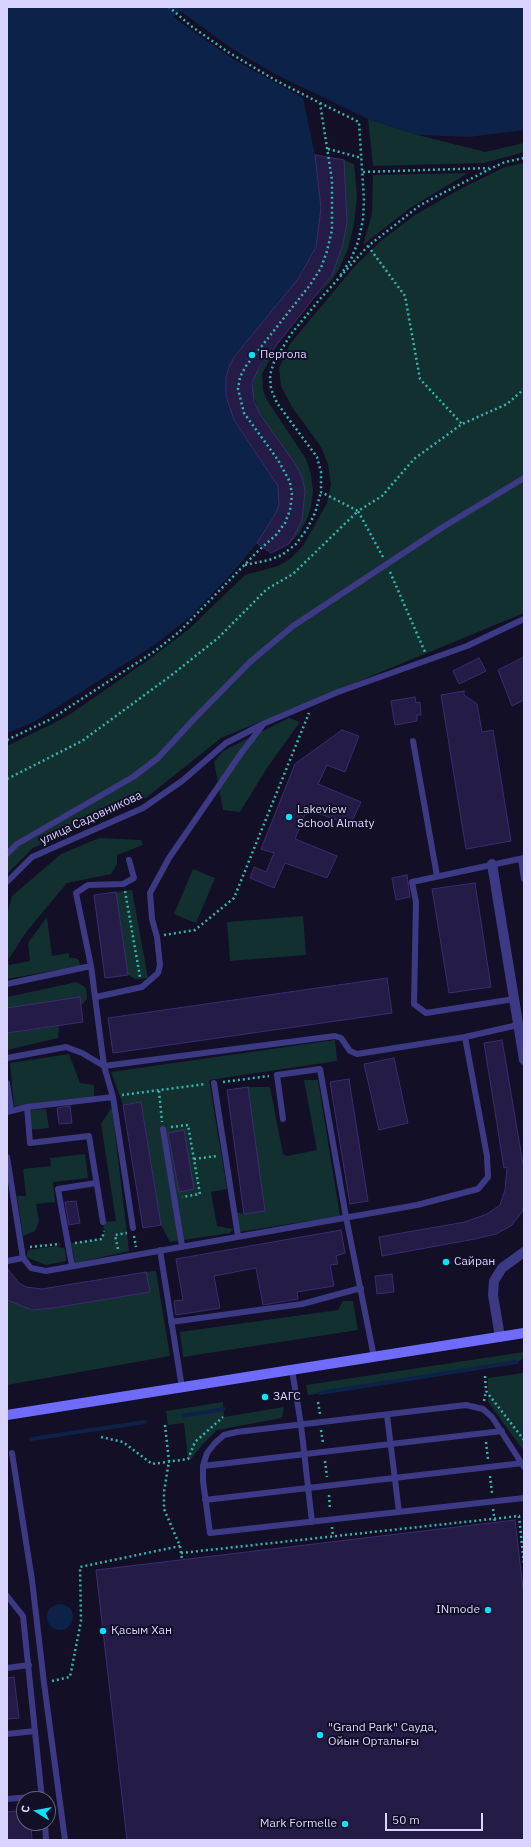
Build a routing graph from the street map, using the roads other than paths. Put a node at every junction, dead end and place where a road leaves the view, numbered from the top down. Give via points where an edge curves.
1 (524, 478) edge
2 (524, 619) edge
3 (264, 723) junction
4 (413, 741) dead end
5 (7, 854) edge
6 (522, 859) edge
7 (129, 860) dead end
8 (492, 864) junction
9 (437, 876) junction
10 (524, 878) edge
11 (7, 882) edge
12 (91, 966) junction
13 (7, 984) edge
14 (96, 997) junction
15 (514, 999) junction
16 (518, 1025) junction
17 (465, 1038) junction
18 (523, 1045) edge
19 (7, 1058) edge
20 (524, 1060) edge
21 (104, 1066) junction
22 (7, 1083) edge
23 (214, 1083) road end
24 (113, 1096) junction
25 (27, 1107) junction
26 (9, 1111) edge
27 (283, 1119) dead end
28 (163, 1129) road end
29 (7, 1157) edge
30 (96, 1183) junction
31 (346, 1217) junction
32 (103, 1222) dead end
33 (133, 1228) dead end
34 (238, 1236) junction
35 (182, 1246) junction
36 (160, 1250) junction
37 (524, 1252) edge
38 (22, 1258) junction
39 (7, 1261) edge
40 (72, 1266) junction
41 (361, 1288) junction
42 (171, 1322) junction
43 (524, 1333) edge
44 (500, 1337) junction
45 (374, 1357) junction
46 (292, 1370) junction
47 (182, 1388) junction
48 (7, 1414) edge
49 (387, 1415) junction
50 (301, 1425) junction
51 (502, 1431) junction
52 (390, 1444) junction
53 (12, 1453) dead end
54 (304, 1454) junction
55 (523, 1465) edge
56 (203, 1466) junction
57 (395, 1478) junction
58 (308, 1488) junction
59 (524, 1498) edge
60 (205, 1500) junction
61 (399, 1512) junction
62 (312, 1522) junction
63 (7, 1596) edge
64 (29, 1665) junction
65 (7, 1668) edge
66 (35, 1731) junction
67 (7, 1734) edge
68 (41, 1791) edge
69 (65, 1840) edge

1 - 5 lane via 443,527 293,626 250,662 158,758 133,777 17,844
2 - 3 lane, улица Садовникова via 467,646 338,692
3 - 11 lane, улица Садовникова via 226,743 182,781 143,808 32,857
3 - 14 lane via 169,858 150,894 160,965 158,973 142,987
4 - 9 lane
6 - 8 lane
6 - 10 lane
7 - 12 lane via 134,878 123,884 88,885 76,893
8 - 9 lane
8 - 15 street
9 - 15 lane via 412,882 416,902 414,1004 426,1013
12 - 13 lane
12 - 14 lane
14 - 21 lane
15 - 16 street
16 - 17 lane
16 - 18 street
17 - 21 lane via 357,1054 350,1051 341,1038 335,1036
17 - 31 lane via 487,1156 488,1177 478,1189 417,1205
18 - 20 street
19 - 21 lane via 66,1047
21 - 24 lane
22 - 26 lane
23 - 34 lane
24 - 25 lane
24 - 33 lane
25 - 26 lane
25 - 30 lane via 30,1143 89,1136
27 - 31 lane via 277,1075 320,1069
28 - 35 lane
29 - 38 lane
30 - 32 lane
30 - 40 lane via 58,1189
31 - 34 lane
31 - 41 lane
34 - 35 lane
35 - 36 lane
36 - 40 lane
36 - 42 lane
37 - 44 street via 502,1268 494,1281
38 - 39 lane
38 - 40 lane via 31,1268 46,1271
41 - 42 lane via 302,1304
41 - 45 lane
42 - 47 lane
43 - 44 main road
44 - 45 main road
45 - 46 main road
46 - 47 main road
46 - 50 lane
47 - 48 main road
49 - 50 lane
49 - 51 lane via 474,1406 483,1408
49 - 52 lane
50 - 54 lane
50 - 56 lane via 237,1432 224,1436 207,1453
51 - 52 lane
51 - 55 lane
52 - 54 lane
52 - 57 lane
53 - 69 lane via 32,1580
54 - 56 lane
54 - 58 lane
55 - 57 lane
56 - 60 lane
57 - 58 lane
57 - 61 lane
58 - 60 lane
58 - 62 lane
59 - 61 lane
60 - 62 lane via 210,1533
61 - 62 lane
63 - 64 lane via 23,1616
64 - 65 lane
64 - 66 lane
66 - 67 lane
66 - 68 lane

